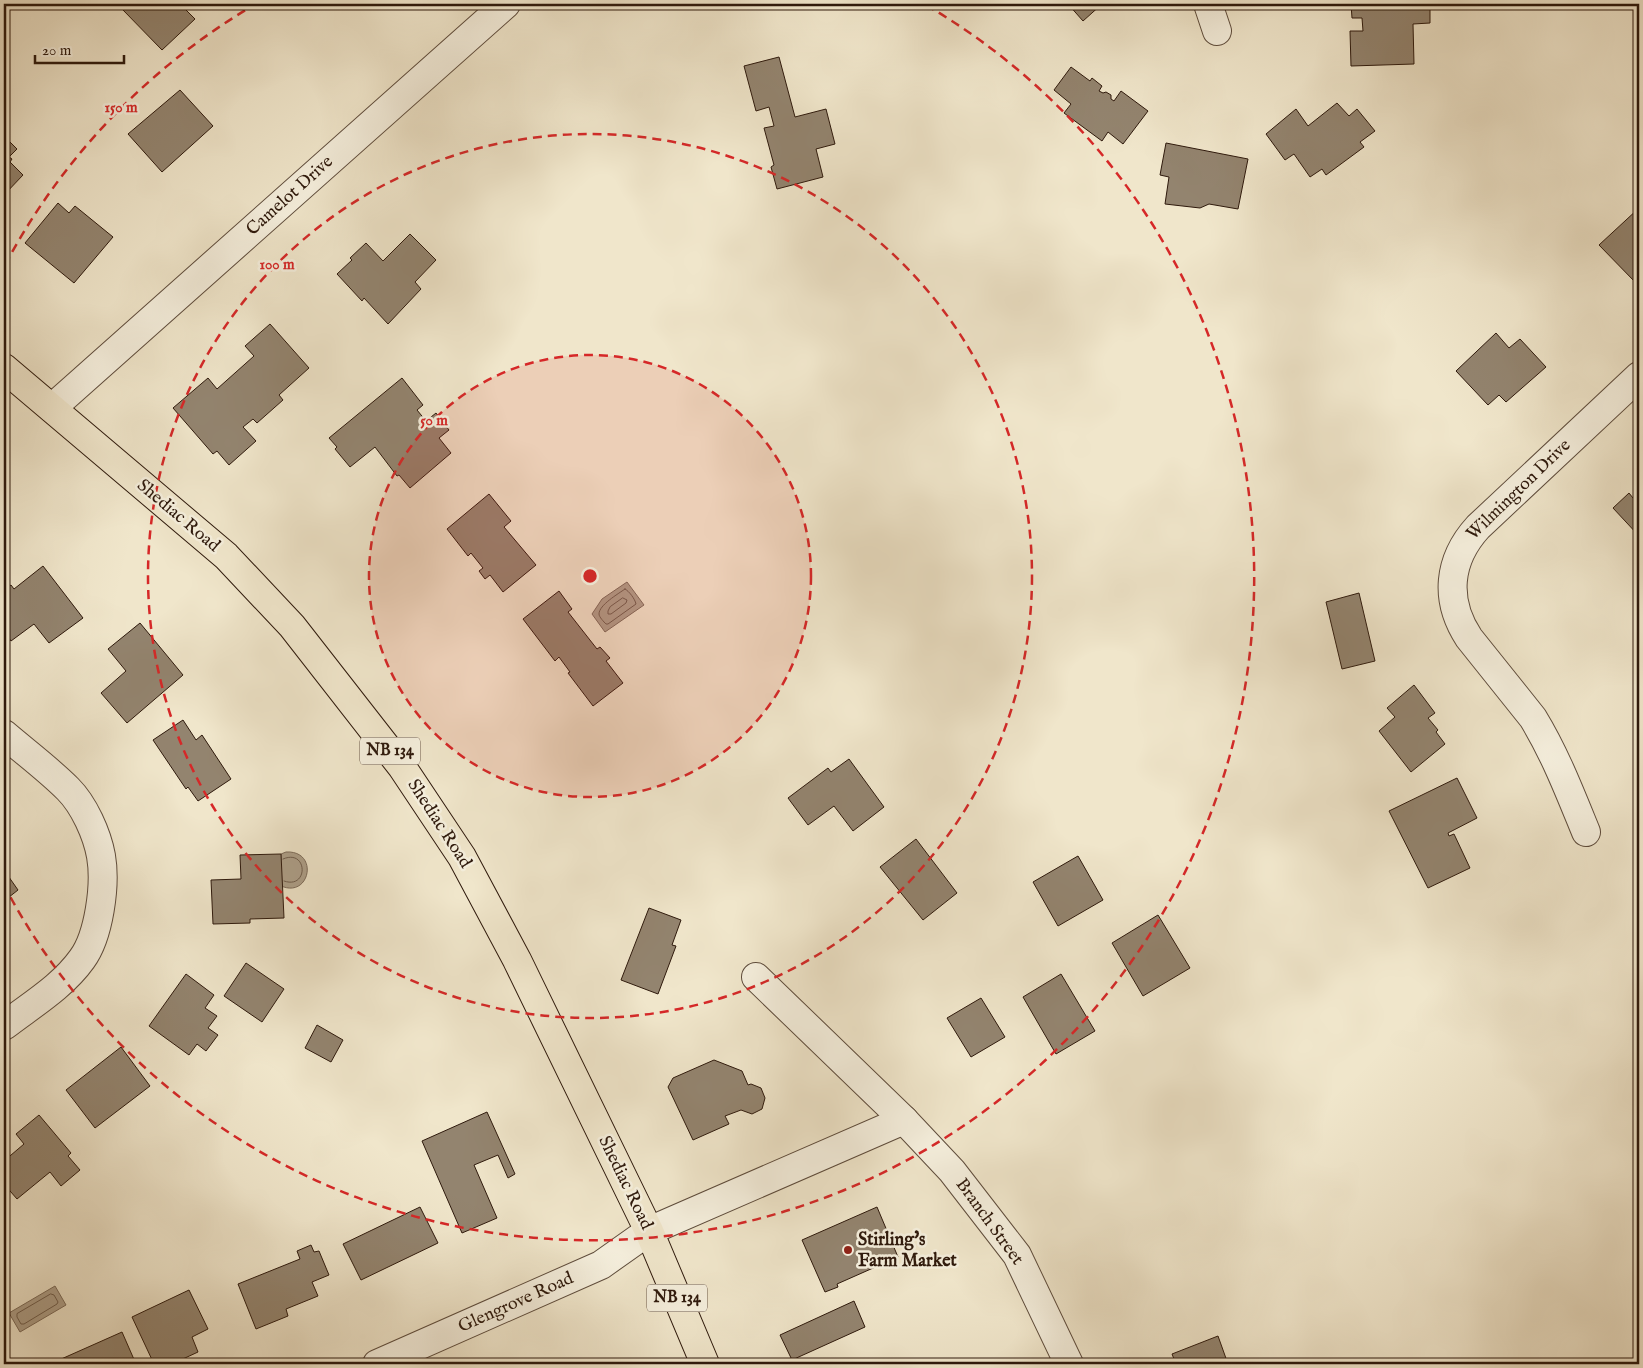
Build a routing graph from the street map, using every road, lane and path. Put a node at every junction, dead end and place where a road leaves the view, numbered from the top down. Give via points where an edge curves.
1 (506, 4) edge
2 (1208, 4) edge
3 (1217, 31) dead end
4 (4, 368) edge
5 (1639, 376) edge
6 (52, 408) junction
7 (4, 734) edge
8 (1586, 832) dead end
9 (756, 977) dead end
10 (4, 1026) edge
11 (904, 1120) junction
12 (649, 1231) junction
13 (377, 1364) edge
14 (705, 1364) edge
15 (1069, 1364) edge

1 - 6 street, Camelot Drive
2 - 3 street
4 - 6 main road, Shediac Road / NB 134
5 - 8 street, Wilmington Drive via 1478,526 1459,554 1453,577 1452,601 1461,627 1533,718 1550,748
6 - 12 main road, Shediac Road / NB 134 via 226,556 292,626 402,767 462,857 517,960
7 - 10 street via 68,790 89,819 101,857 102,896 95,934 83,959 59,984
9 - 11 street, Branch Street
11 - 12 street
11 - 15 street, Branch Street via 952,1171 1017,1255
12 - 13 street, Glengrove Road via 601,1265
12 - 14 main road, Shediac Road / NB 134

